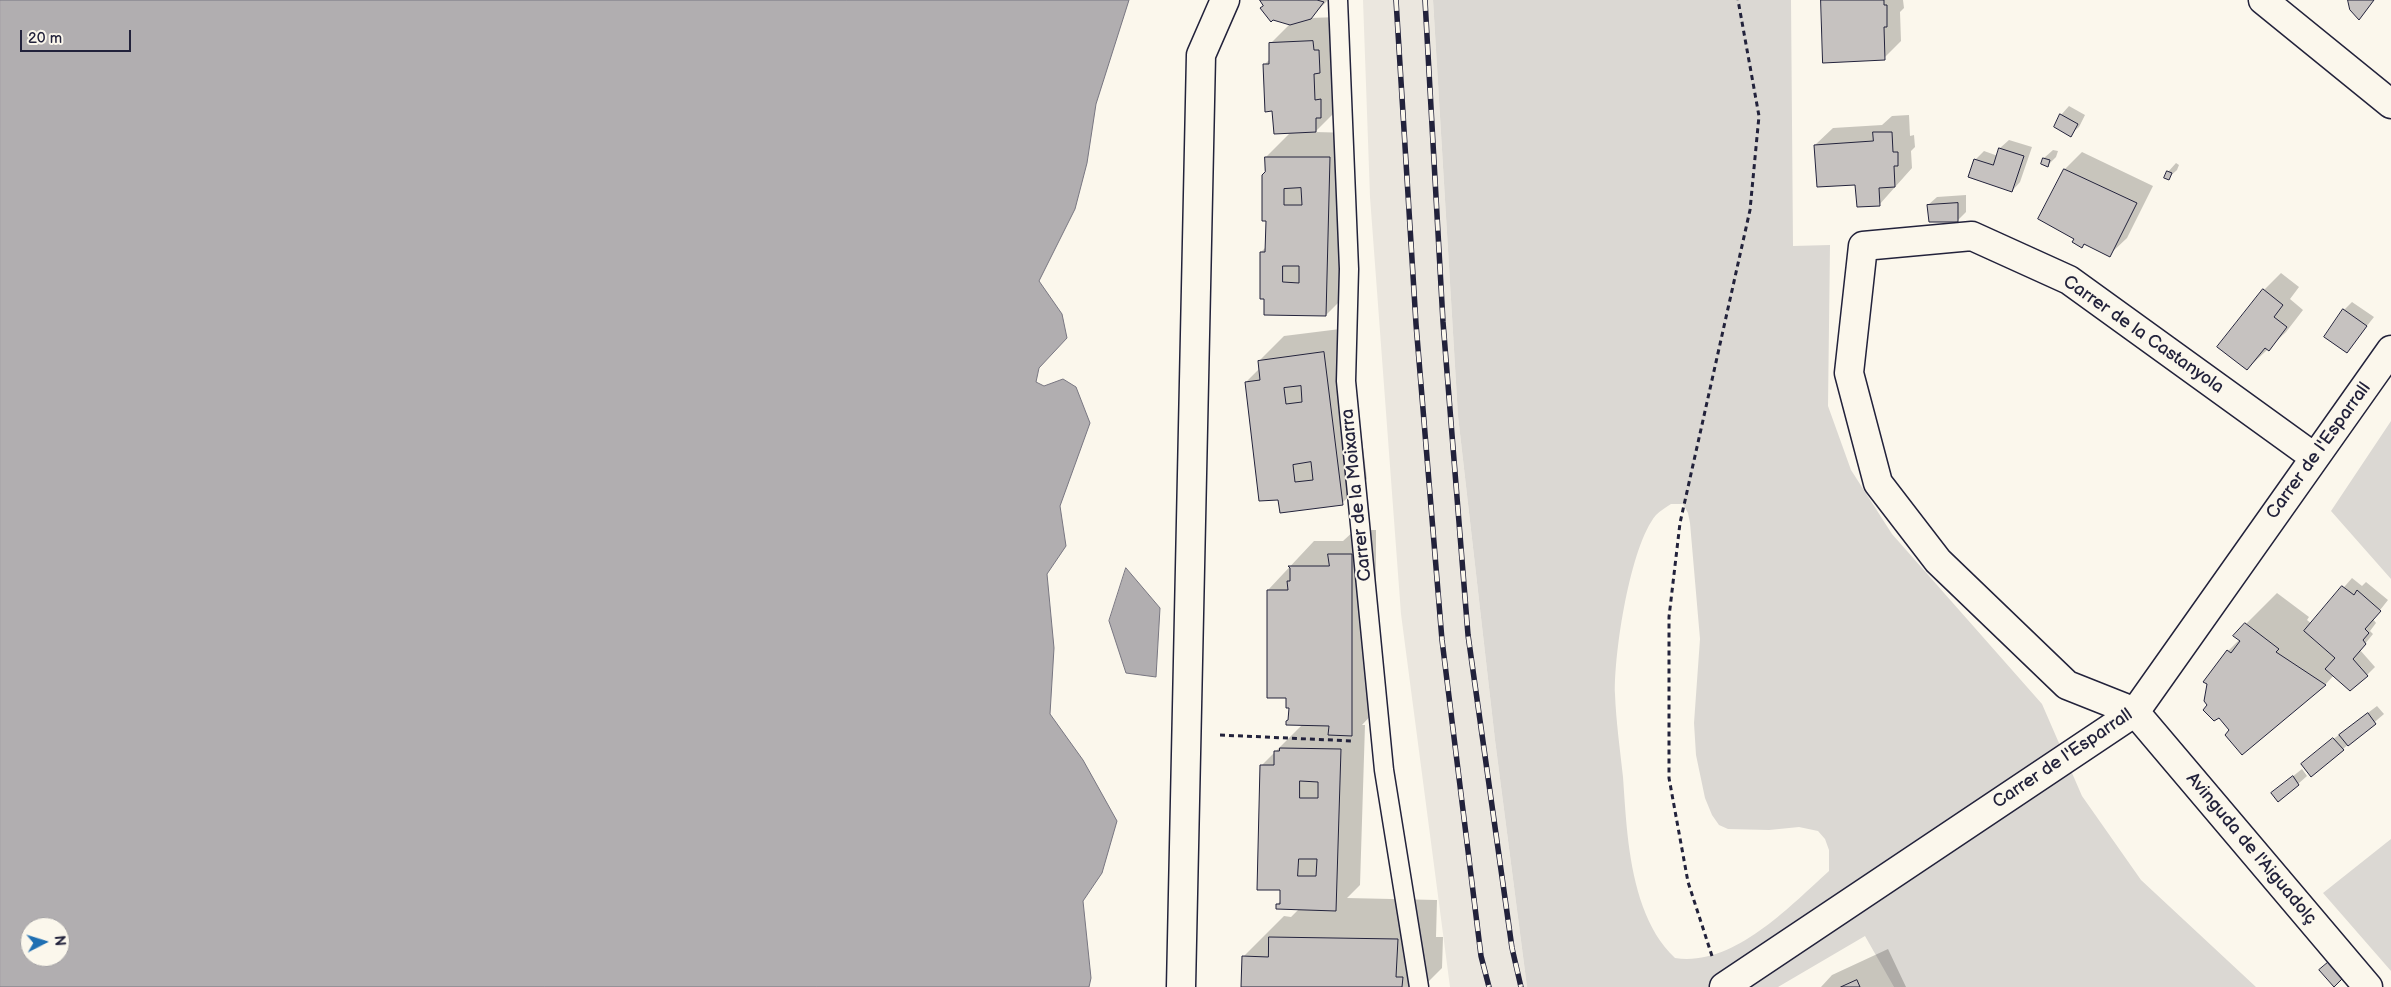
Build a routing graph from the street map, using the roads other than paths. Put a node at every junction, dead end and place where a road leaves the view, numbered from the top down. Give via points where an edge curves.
1 (1225, 0) edge
2 (1338, 0) edge
3 (2263, 0) edge
4 (2391, 104) edge
5 (2391, 350) edge
6 (2314, 457) junction
7 (2135, 712) junction
8 (1181, 987) edge
9 (1419, 987) edge
10 (1724, 987) edge
11 (2368, 987) edge

1 - 8 street via 1201,55
2 - 9 lane, Carrer de la Moixarra via 1349,270 1346,381 1384,770
3 - 4 street
5 - 6 street, Carrer de l'Esparrall
6 - 7 street, Carrer de l'Esparrall
6 - 7 street, Carrer de la Castanyola via 2069,280 1972,236 1863,246 1849,373 1878,483 1938,561 2067,685
7 - 10 street, Carrer de l'Esparrall
7 - 11 street, Avinguda de l'Aiguadolç

